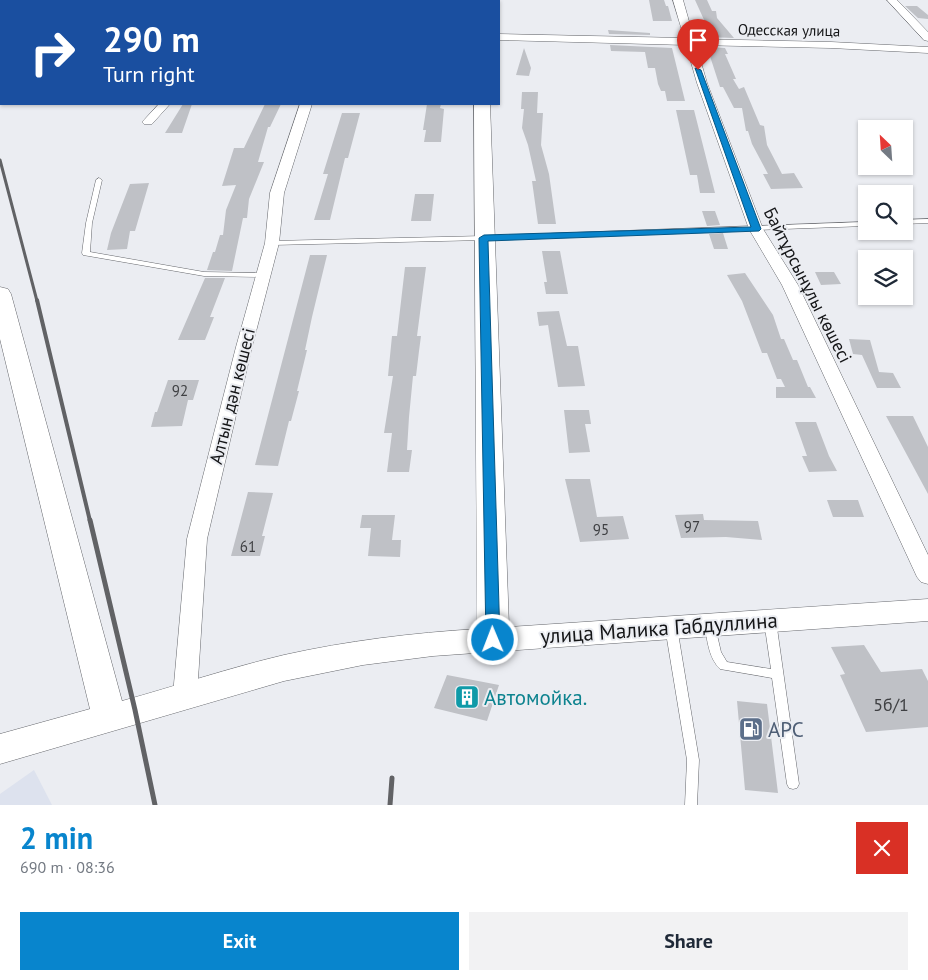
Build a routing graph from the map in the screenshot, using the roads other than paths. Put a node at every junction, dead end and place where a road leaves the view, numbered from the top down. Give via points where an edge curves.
1 (678, 0) edge
2 (892, 0) edge
3 (500, 37) edge
4 (928, 38) edge
5 (690, 42) junction
6 (928, 50) edge
7 (163, 105) edge
8 (306, 105) edge
9 (482, 105) edge
10 (148, 122) dead end
11 (99, 180) dead end
12 (928, 221) edge
13 (913, 222) edge
14 (858, 224) edge
15 (756, 229) junction
16 (484, 238) junction
17 (272, 243) junction
18 (263, 275) junction
19 (0, 294) edge
20 (928, 577) edge
21 (928, 610) edge
22 (770, 620) junction
23 (710, 624) junction
24 (671, 627) junction
25 (493, 640) junction
26 (777, 674) junction
27 (185, 695) junction
28 (109, 717) junction
29 (0, 749) edge
30 (793, 784) dead end
31 (691, 805) edge

1 - 5 street, Байтұрсынұлы көшесі
2 - 4 street
3 - 5 street, Одесская улица
5 - 6 street, Одесская улица
5 - 15 street, Байтұрсынұлы көшесі
7 - 10 street
8 - 17 street, Алтын дән көшесі via 276,193
9 - 16 main road
11 - 18 lane via 86,253 204,274
12 - 13 lane
14 - 15 lane
15 - 16 lane
15 - 20 street, Байтұрсынұлы көшесі via 790,285
16 - 17 lane
16 - 25 main road
17 - 18 street, Алтын дән көшесі
18 - 27 street, Алтын дән көшесі via 197,539
19 - 28 main road
21 - 22 main road, улица Малика Габдуллина
22 - 23 main road, улица Малика Габдуллина
22 - 26 lane
23 - 24 main road, улица Малика Габдуллина
23 - 26 lane via 716,656 724,666
24 - 25 main road, улица Малика Габдуллина
24 - 31 lane via 693,760
25 - 27 main road, улица Малика Габдуллина via 363,653 284,668
26 - 30 lane
27 - 28 main road, улица Малика Габдуллина
28 - 29 main road

